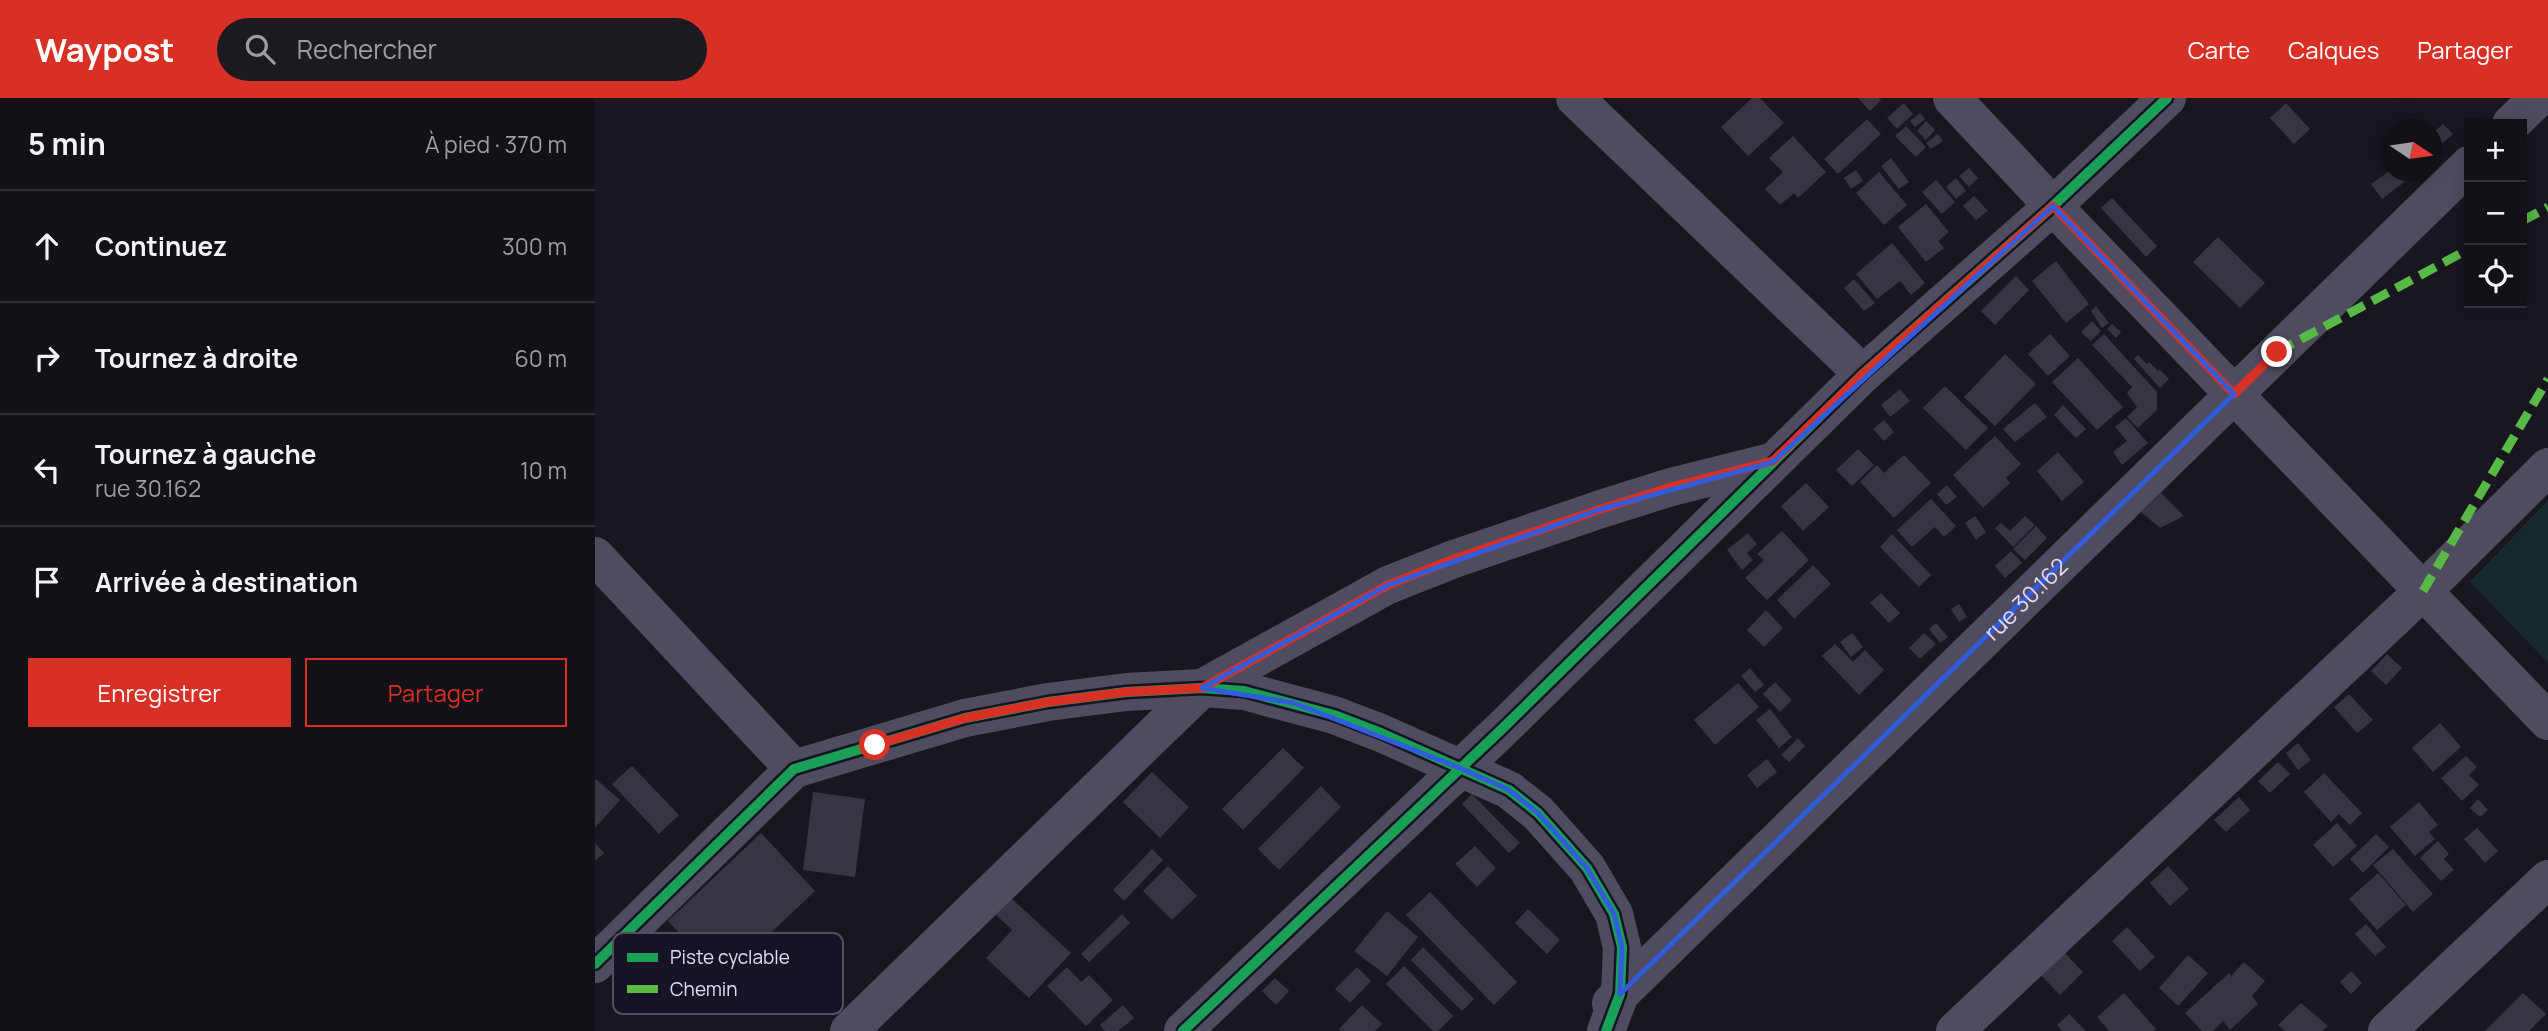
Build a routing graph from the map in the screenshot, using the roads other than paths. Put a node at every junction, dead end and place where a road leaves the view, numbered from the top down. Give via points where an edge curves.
1 (1575, 98) edge
2 (1952, 98) edge
3 (2167, 98) edge
4 (2538, 98) edge
5 (2516, 119) edge
6 (2464, 170) edge
7 (2053, 206) junction
8 (1863, 374) junction
9 (2234, 394) junction
10 (1773, 461) junction
11 (2548, 467) edge
12 (595, 556) edge
13 (2423, 591) junction
14 (1202, 688) junction
15 (2548, 721) edge
16 (1460, 768) junction
17 (795, 769) junction
18 (2548, 879) edge
19 (627, 933) edge
20 (613, 946) edge
21 (595, 964) edge
22 (1620, 994) junction
23 (849, 1031) edge
24 (1183, 1031) edge
25 (1581, 1031) edge
26 (1606, 1031) edge
27 (1955, 1031) edge
28 (2387, 1031) edge

1 - 8 street
2 - 7 street
3 - 7 street
4 - 5 street
6 - 9 street, rue 30.162
7 - 8 street
7 - 9 street
8 - 10 street
9 - 13 street
9 - 22 street, rue 30.162
10 - 14 street via 1612,505 1388,585
10 - 16 street
11 - 13 street
12 - 17 street
13 - 15 street
13 - 27 street
14 - 16 street via 1244,691 1334,715
14 - 17 street via 1113,693 965,718
14 - 23 street
16 - 22 street via 1509,790 1538,813 1587,868 1614,914 1622,947
16 - 24 street
17 - 19 street
18 - 28 street
20 - 21 street
22 - 25 street, rue 30.162
22 - 26 street

